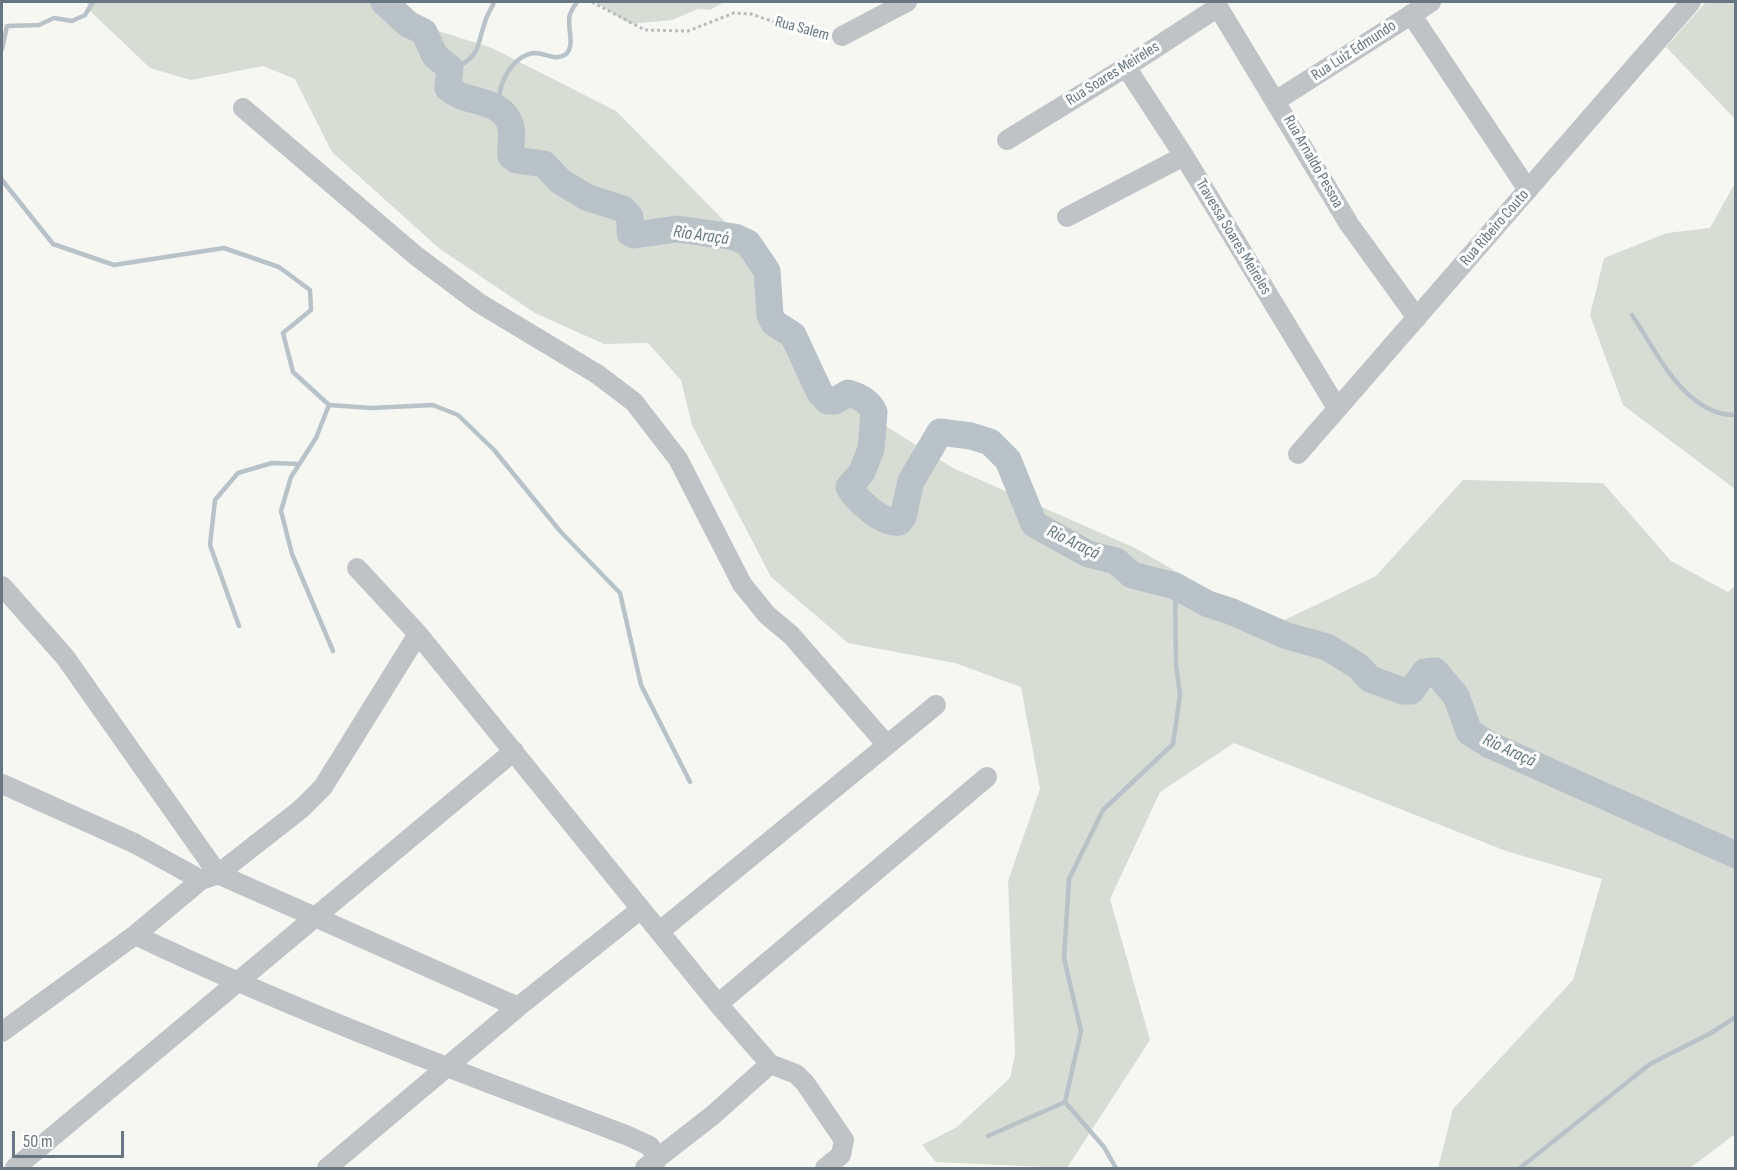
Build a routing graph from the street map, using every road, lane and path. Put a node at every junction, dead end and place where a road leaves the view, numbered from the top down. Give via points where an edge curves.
1 (592, 2) edge
2 (906, 2) edge
3 (1431, 2) edge
4 (1691, 2) edge
5 (1217, 4) edge
6 (1411, 14) junction
7 (842, 36) joint
8 (1126, 67) junction
9 (1277, 100) junction
10 (243, 108) dead end
11 (1007, 140) dead end
12 (1184, 156) junction
13 (1528, 190) junction
14 (1067, 217) dead end
15 (1417, 318) junction
16 (1337, 408) junction
17 (1298, 454) dead end
18 (357, 568) dead end
19 (2, 586) edge
20 (418, 634) junction
21 (936, 705) dead end
22 (888, 745) junction
23 (513, 751) junction
24 (987, 777) dead end
25 (2, 784) edge
26 (210, 877) junction
27 (641, 909) junction
28 (315, 919) junction
29 (660, 931) junction
30 (135, 935) junction
31 (234, 982) junction
32 (718, 1004) junction
33 (518, 1007) junction
34 (2, 1032) edge
35 (770, 1064) junction
36 (447, 1068) junction
37 (651, 1164) edge
38 (15, 1168) edge
39 (327, 1168) edge
40 (825, 1168) edge

1 - 7 path, Rua Salem via 645,30 688,31 734,13 751,14 831,40
2 - 7 street, Rua Salem
3 - 6 street, Rua Luiz Edmundo
4 - 13 street, Rua Ribeiro Couto
5 - 8 street, Rua Soares Meireles
5 - 9 street, Rua Arnaldo Pessoa
6 - 9 street, Rua Luiz Edmundo
6 - 13 street
8 - 11 street, Rua Soares Meireles
8 - 12 street, Travessa Soares Meireles
9 - 15 street, Rua Arnaldo Pessoa via 1349,224
10 - 22 street via 414,255 479,303 597,374 634,402 678,459 742,584 766,615 791,634
12 - 14 street
12 - 16 street, Travessa Soares Meireles
13 - 15 street, Rua Ribeiro Couto
15 - 16 street, Rua Ribeiro Couto
16 - 17 street, Rua Ribeiro Couto
18 - 20 street
19 - 26 street via 65,657
20 - 23 street
20 - 26 street via 323,787 301,809
21 - 22 street
22 - 29 street
23 - 27 street
23 - 28 street
24 - 32 street
25 - 26 street
26 - 28 street
26 - 30 street
27 - 29 street
27 - 33 street
28 - 31 street
28 - 33 street
29 - 32 street
30 - 31 street
30 - 34 street
31 - 36 street
31 - 38 street
32 - 35 street
33 - 36 street
35 - 37 street
35 - 40 street via 796,1074 842,1133 841,1155
36 - 37 street via 627,1135 650,1146
36 - 39 street

